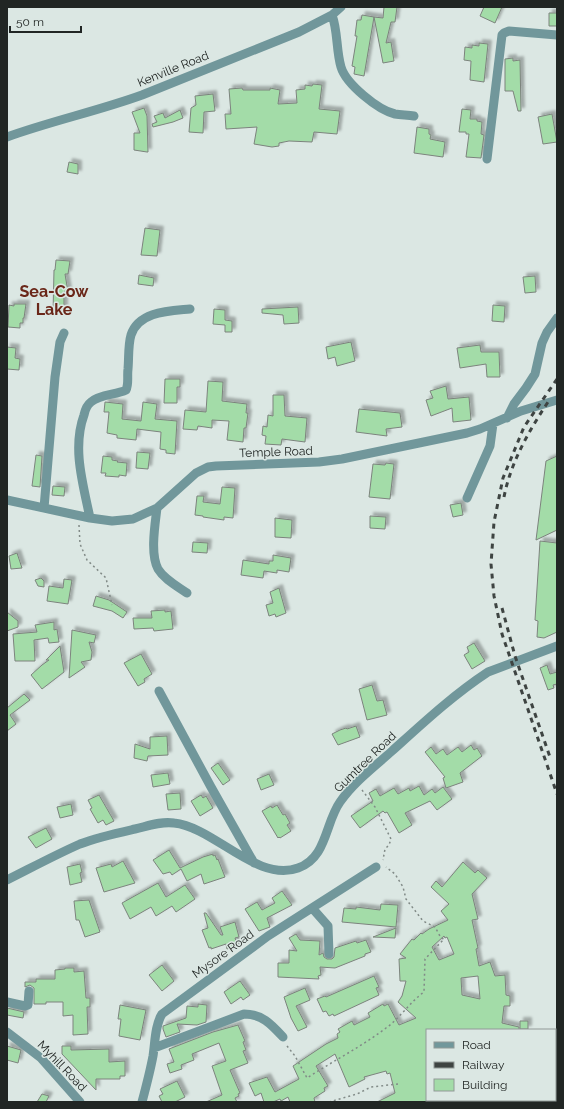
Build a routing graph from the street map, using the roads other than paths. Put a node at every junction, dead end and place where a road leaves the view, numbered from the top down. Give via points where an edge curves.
1 (341, 7) edge
2 (332, 15) junction
3 (557, 35) edge
4 (414, 116) dead end
5 (7, 137) edge
6 (487, 159) dead end
7 (190, 309) dead end
8 (557, 318) edge
9 (64, 333) dead end
10 (557, 400) edge
11 (507, 418) junction
12 (493, 424) junction
13 (467, 498) dead end
14 (7, 500) edge
15 (44, 508) junction
16 (157, 508) junction
17 (90, 518) junction
18 (187, 593) dead end
19 (557, 646) edge
20 (159, 691) dead end
21 (254, 863) junction
22 (376, 867) road end
23 (7, 880) edge
24 (313, 908) junction
25 (329, 954) dead end
26 (29, 991) dead end
27 (7, 1002) edge
28 (7, 1032) edge
29 (283, 1037) road end
30 (154, 1048) junction
31 (80, 1102) edge
32 (142, 1102) edge

1 - 2 street, Kenville Road
2 - 4 street via 341,67 347,80 385,110
2 - 5 street, Kenville Road via 300,32 142,95
3 - 6 street via 508,31 502,35
7 - 17 street via 161,312 148,316 137,324 131,335 126,390 95,399 86,408 79,427 78,448 80,472
8 - 11 street via 542,343 535,374
9 - 15 street via 60,342 55,377
10 - 11 street, Temple Road
11 - 12 street, Temple Road
12 - 13 street via 490,446
12 - 16 street, Temple Road via 467,433 342,459 208,467 196,473
14 - 15 street, Temple Road
15 - 17 street, Temple Road
16 - 17 street, Temple Road via 133,519 112,521
16 - 18 street via 153,548 158,569 168,580
19 - 21 street, Gumtree Road via 496,669 478,679 426,720 355,784 335,810 318,852 305,865 296,869 281,870
20 - 21 street
21 - 23 street, Gumtree Road via 187,825 163,822 81,844
22 - 24 street, Mysore Road
24 - 25 street via 328,926
24 - 30 street, Mysore Road via 268,936 166,1010 159,1018
26 - 27 street via 28,1005
28 - 31 street, Myhill Road via 41,1058
29 - 30 street via 265,1019 244,1014
30 - 32 street, Mysore Road

